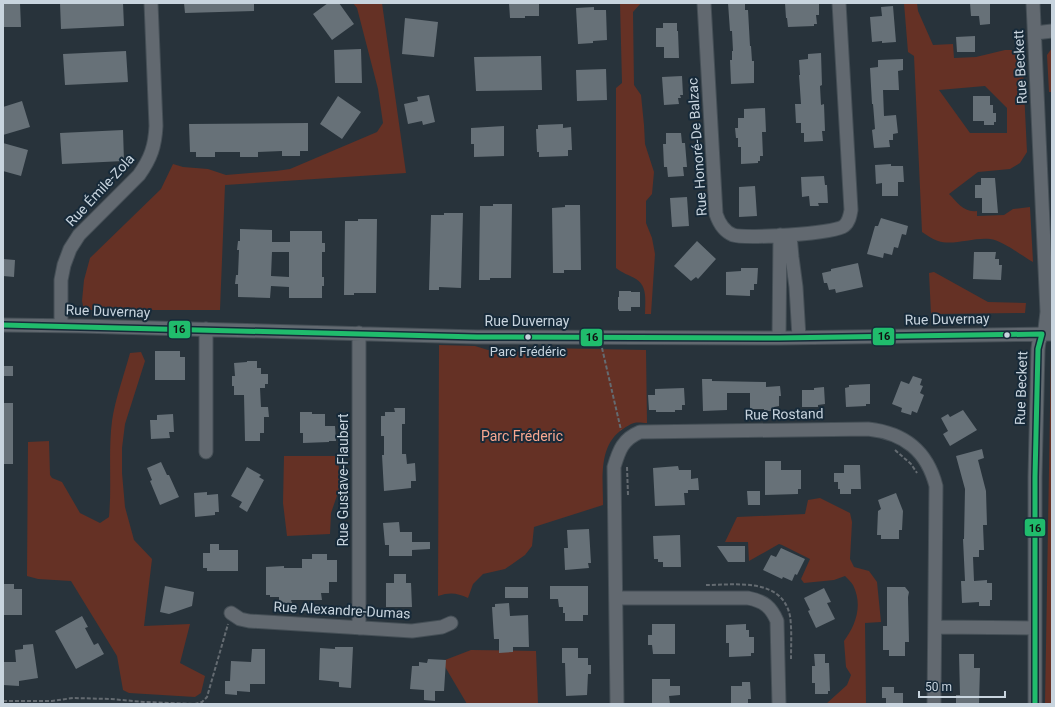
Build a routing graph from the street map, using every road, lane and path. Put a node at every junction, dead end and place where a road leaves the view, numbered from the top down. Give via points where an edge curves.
1 (151, 3) edge
2 (704, 3) edge
3 (839, 3) edge
4 (1033, 3) edge
5 (1052, 31) edge
6 (1035, 33) junction
7 (785, 235) junction
8 (3, 325) edge
9 (61, 325) junction
10 (206, 330) junction
11 (359, 333) junction
12 (1047, 334) edge
13 (799, 337) junction
14 (600, 338) junction
15 (779, 338) junction
16 (625, 442) junction
17 (891, 448) dead end
18 (206, 452) dead end
19 (627, 465) dead end
20 (919, 478) dead end
21 (628, 502) dead end
22 (700, 585) dead end
23 (616, 598) junction
24 (231, 613) joint
25 (451, 623) dead end
26 (935, 627) junction
27 (359, 628) junction
28 (1035, 628) junction
29 (791, 660) dead end
30 (3, 701) edge
31 (617, 704) edge
32 (779, 704) edge
33 (934, 704) edge
34 (1035, 704) edge

1 - 9 street, Rue Émile-Zola via 155,142 149,160 139,175 79,235 70,249 61,280
2 - 7 street, Rue Honoré-De Balzac via 716,214 719,223 724,230 733,235
3 - 7 street, Rue Honoré-De Balzac via 851,210 849,219 844,227 834,231
4 - 6 street, Rue Beckett
5 - 6 street
6 - 12 street, Rue Beckett
7 - 13 street via 792,257
7 - 15 street
8 - 9 street, Rue Duvernay
9 - 10 street, Rue Duvernay
10 - 11 street, Rue Duvernay
10 - 18 street
11 - 14 street, Rue Duvernay
11 - 27 street, Rue Gustave-Flaubert
12 - 13 street, Rue Duvernay
12 - 28 street, Rue Beckett via 1038,349
13 - 15 street, Rue Duvernay
14 - 15 street, Rue Duvernay
14 - 16 path
16 - 23 street via 614,467
16 - 26 street, Rue Rostand via 629,436 640,432 868,429 882,430 910,443 926,460 936,486
17 - 20 path via 911,464
19 - 21 path
22 - 29 path via 756,585 779,597 789,614
23 - 31 street
23 - 32 street via 758,600 773,612 777,622
24 - 27 street, Rue Alexandre-Dumas via 250,621
24 - 30 path via 207,697 202,702 195,704 73,698
25 - 27 street, Rue Alexandre-Dumas via 442,627 412,631
26 - 28 street
26 - 33 street, Rue Rostand
28 - 34 street, Rue Beckett

